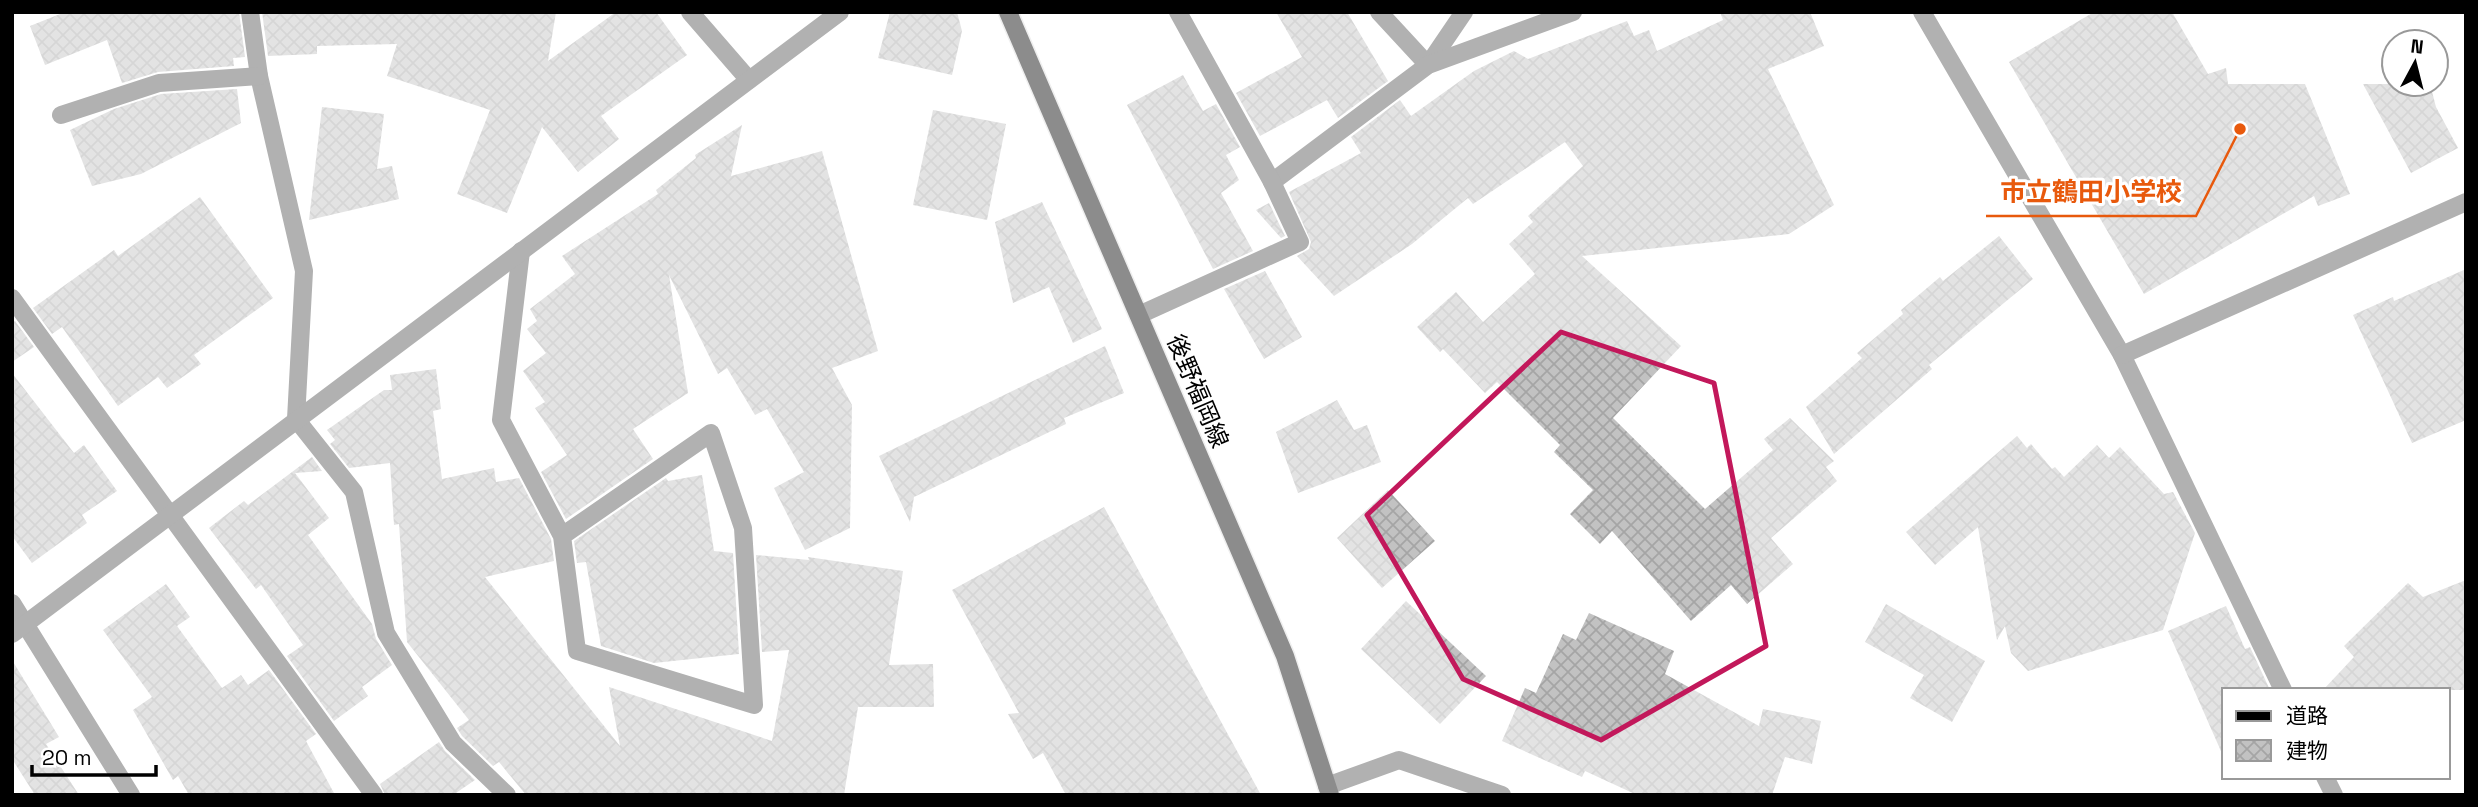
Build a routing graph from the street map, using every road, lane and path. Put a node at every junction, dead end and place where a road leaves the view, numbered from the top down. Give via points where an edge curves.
1 (250, 12) edge
2 (690, 12) edge
3 (840, 12) edge
4 (1008, 12) edge
5 (1178, 12) edge
6 (1379, 12) edge
7 (1464, 12) edge
8 (1573, 12) edge
9 (1922, 12) edge
10 (1427, 65) junction
11 (259, 76) junction
12 (749, 80) junction
13 (61, 115) dead end
14 (1272, 182) junction
15 (2466, 202) edge
16 (521, 251) junction
17 (12, 298) edge
18 (1139, 315) junction
19 (2122, 355) junction
20 (296, 419) junction
21 (171, 513) junction
22 (562, 536) junction
23 (12, 603) edge
24 (19, 629) edge
25 (2282, 688) edge
26 (2326, 779) edge
27 (1329, 790) edge
28 (131, 795) edge
29 (374, 795) edge
30 (507, 795) edge
31 (1502, 795) edge
32 (2334, 795) edge

1 - 11 street
2 - 12 street
3 - 12 street
4 - 18 main road, 後野福岡線
5 - 14 street
6 - 10 street
7 - 10 street
8 - 10 street
9 - 19 street
10 - 14 street
11 - 13 street via 159,83
11 - 20 street via 304,271
12 - 16 street
14 - 18 street via 1300,242
15 - 19 street
16 - 20 street
16 - 22 street via 501,420
17 - 21 street
18 - 27 main road, 後野福岡線 via 1285,656
19 - 25 street
20 - 21 street
20 - 30 street via 354,492 386,633 453,743
21 - 24 street
21 - 29 street
22 - 22 street via 577,651 754,705 743,528 711,433
23 - 24 street
24 - 28 street
26 - 32 street
27 - 31 street via 1399,760

